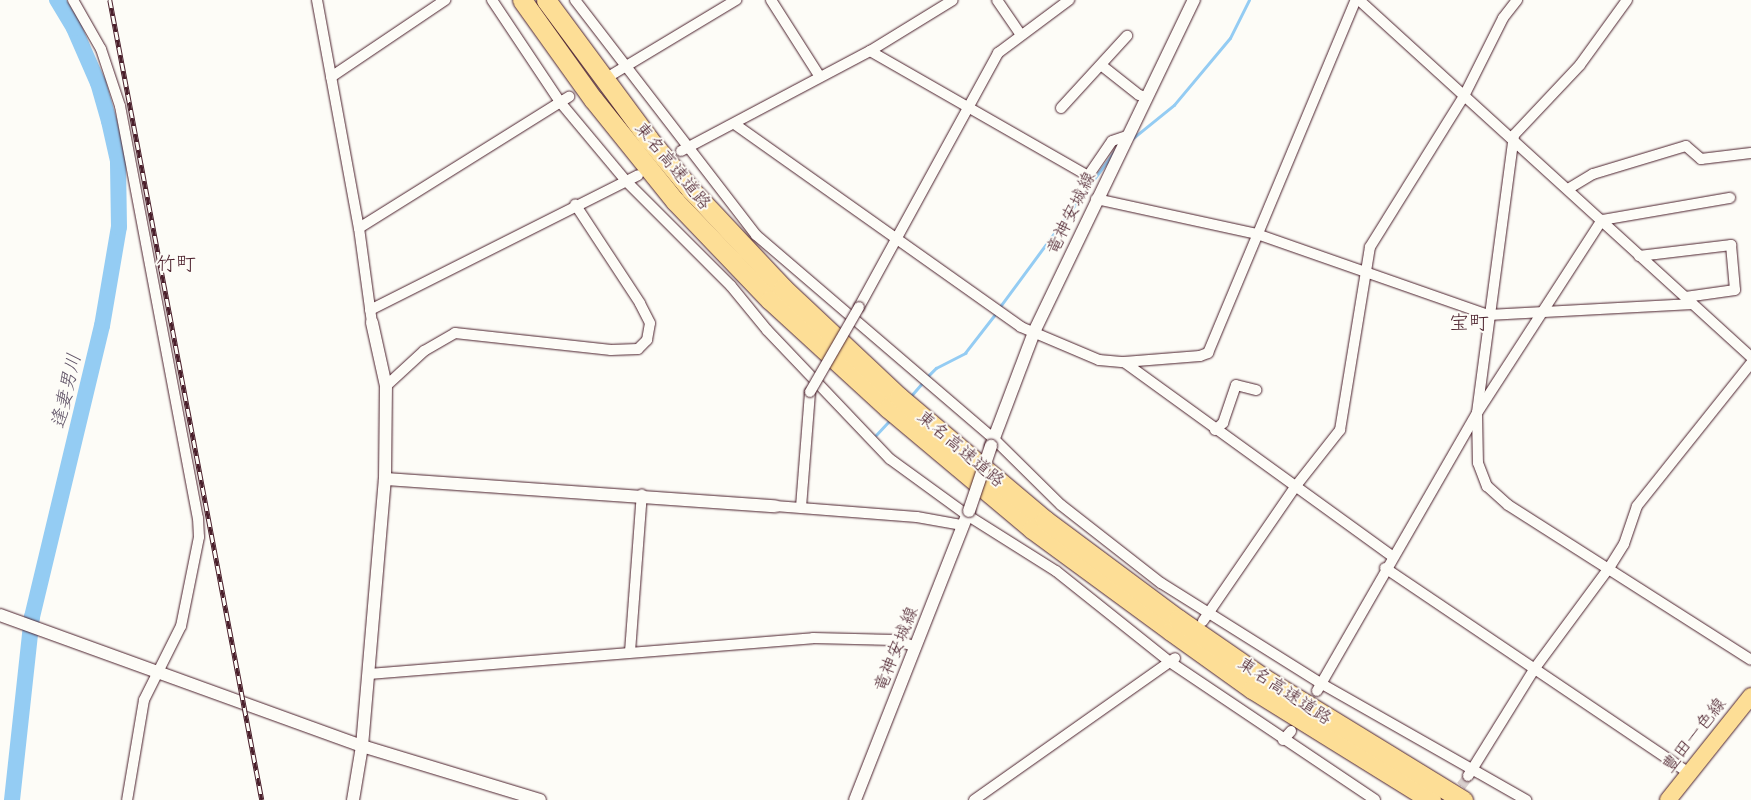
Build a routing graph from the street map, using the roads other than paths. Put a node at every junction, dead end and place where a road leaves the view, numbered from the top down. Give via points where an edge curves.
1 (73, 0) edge
2 (316, 0) edge
3 (445, 0) edge
4 (492, 0) edge
5 (522, 0) edge
6 (546, 0) edge
7 (575, 0) edge
8 (736, 0) edge
9 (771, 0) edge
10 (953, 0) edge
11 (997, 0) edge
12 (1069, 0) edge
13 (1194, 0) edge
14 (1358, 0) edge
15 (1517, 0) edge
16 (1627, 0) edge
17 (1021, 35) junction
18 (1127, 36) dead end
19 (870, 51) junction
20 (1100, 65) junction
21 (624, 69) junction
22 (613, 74) dead end
23 (331, 77) junction
24 (820, 77) junction
25 (1464, 96) junction
26 (1148, 97) junction
27 (564, 99) junction
28 (966, 108) junction
29 (1061, 108) dead end
30 (736, 125) junction
31 (1129, 135) junction
32 (1513, 140) junction
33 (685, 150) junction
34 (1751, 153) edge
35 (638, 175) dead end
36 (626, 181) junction
37 (1568, 189) junction
38 (1730, 198) dead end
39 (1096, 199) junction
40 (575, 204) junction
41 (1602, 220) junction
42 (359, 228) junction
43 (1257, 234) junction
44 (895, 241) junction
45 (1640, 256) junction
46 (1365, 274) junction
47 (1689, 300) junction
48 (370, 310) junction
49 (1541, 312) junction
50 (1488, 315) junction
51 (372, 323) joint
52 (1034, 332) junction
53 (1751, 357) edge
54 (1124, 362) junction
55 (1751, 363) edge
56 (386, 386) junction
57 (1256, 390) dead end
58 (1476, 413) junction
59 (1215, 430) junction
60 (992, 442) junction
61 (385, 479) junction
62 (1295, 487) junction
63 (642, 494) junction
64 (775, 506) joint
65 (802, 507) junction
66 (966, 517) junction
67 (1392, 556) junction
68 (1385, 568) junction
69 (1609, 568) junction
70 (1209, 611) junction
71 (0, 615) edge
72 (1203, 621) dead end
73 (916, 646) junction
74 (630, 652) junction
75 (1172, 660) junction
76 (1751, 660) edge
77 (1534, 668) junction
78 (157, 673) junction
79 (368, 674) junction
80 (1319, 688) junction
81 (1751, 696) edge
82 (1291, 731) dead end
83 (1283, 740) junction
84 (362, 746) junction
85 (1689, 773) junction
86 (1470, 774) junction
87 (127, 800) edge
88 (353, 800) edge
89 (540, 800) edge
90 (855, 800) edge
91 (974, 800) edge
92 (1375, 800) edge
93 (1430, 800) edge
94 (1463, 800) edge
95 (1526, 800) edge
96 (1668, 800) edge

1 - 78 street via 101,49 120,106 198,518 199,537 181,626
2 - 23 street
3 - 23 street
4 - 27 street
5 - 93 highway, 東名高速道路 via 593,99 675,201 770,300 881,402 1032,529 1171,631 1252,689
6 - 94 highway, 東名高速道路 via 642,131 691,190 783,288 900,397 1045,520 1178,619 1262,677
7 - 21 street
8 - 21 street
9 - 24 street
10 - 19 street
11 - 17 street
12 - 17 street
13 - 26 street, 竜神安城線
14 - 25 street
14 - 43 street
15 - 25 street via 1503,18
16 - 32 street via 1580,65
17 - 28 street via 998,53
18 - 20 street
19 - 24 street
19 - 28 street
20 - 26 street via 1139,95
20 - 29 street
21 - 22 street
21 - 33 street
23 - 42 street
24 - 30 street
25 - 32 street
25 - 46 street via 1370,247
26 - 31 street, 竜神安城線
27 - 36 street
27 - 42 street
28 - 31 street via 1088,176 1112,141
28 - 44 street
30 - 33 street
30 - 44 street
31 - 39 street, 竜神安城線
32 - 37 street
32 - 50 street
33 - 60 street via 756,235
34 - 37 street via 1701,158 1686,146 1594,174
35 - 36 street
36 - 40 street
36 - 66 street via 731,286 767,330 890,459
37 - 41 street
38 - 41 street
39 - 43 street
39 - 52 street, 竜神安城線
40 - 48 street
40 - 56 street via 650,323 647,340 638,349 611,350 455,333 436,342
41 - 45 street
41 - 49 street
42 - 48 street
43 - 46 street
43 - 54 street via 1208,353
44 - 52 street via 1020,327
44 - 65 street, bridge via 810,392
45 - 47 street
45 - 47 street via 1731,245 1735,290
46 - 50 street
46 - 62 street via 1340,430
47 - 49 street
47 - 53 street
48 - 51 street
49 - 50 street
49 - 58 street
50 - 58 street
51 - 56 street
52 - 54 street via 1099,360
52 - 60 street, 竜神安城線
54 - 59 street
55 - 69 street via 1636,506 1624,544
56 - 61 street
57 - 59 street via 1236,385 1223,423
58 - 67 street
58 - 69 street via 1478,463 1487,486 1508,505
59 - 62 street
60 - 66 street, 竜神安城線, bridge
60 - 70 street via 1061,505 1161,584
61 - 63 street
61 - 79 street
62 - 67 street
62 - 70 street
63 - 64 street
63 - 74 street
64 - 65 street
65 - 66 street via 918,517
66 - 73 street, 竜神安城線
66 - 75 street via 1056,571
67 - 68 street
68 - 77 street
68 - 80 street
69 - 76 street
69 - 77 street
70 - 72 street
70 - 80 street
71 - 78 street
73 - 74 street via 895,640 837,637
73 - 90 street, 竜神安城線
74 - 79 street
75 - 83 street
75 - 91 street
77 - 85 street
77 - 86 street
78 - 84 street
78 - 87 street via 144,700
79 - 84 street
80 - 86 street
81 - 85 main road, 豊田一色線
82 - 83 street
83 - 92 street
84 - 88 street
84 - 89 street
85 - 96 main road, 豊田一色線
86 - 95 street

